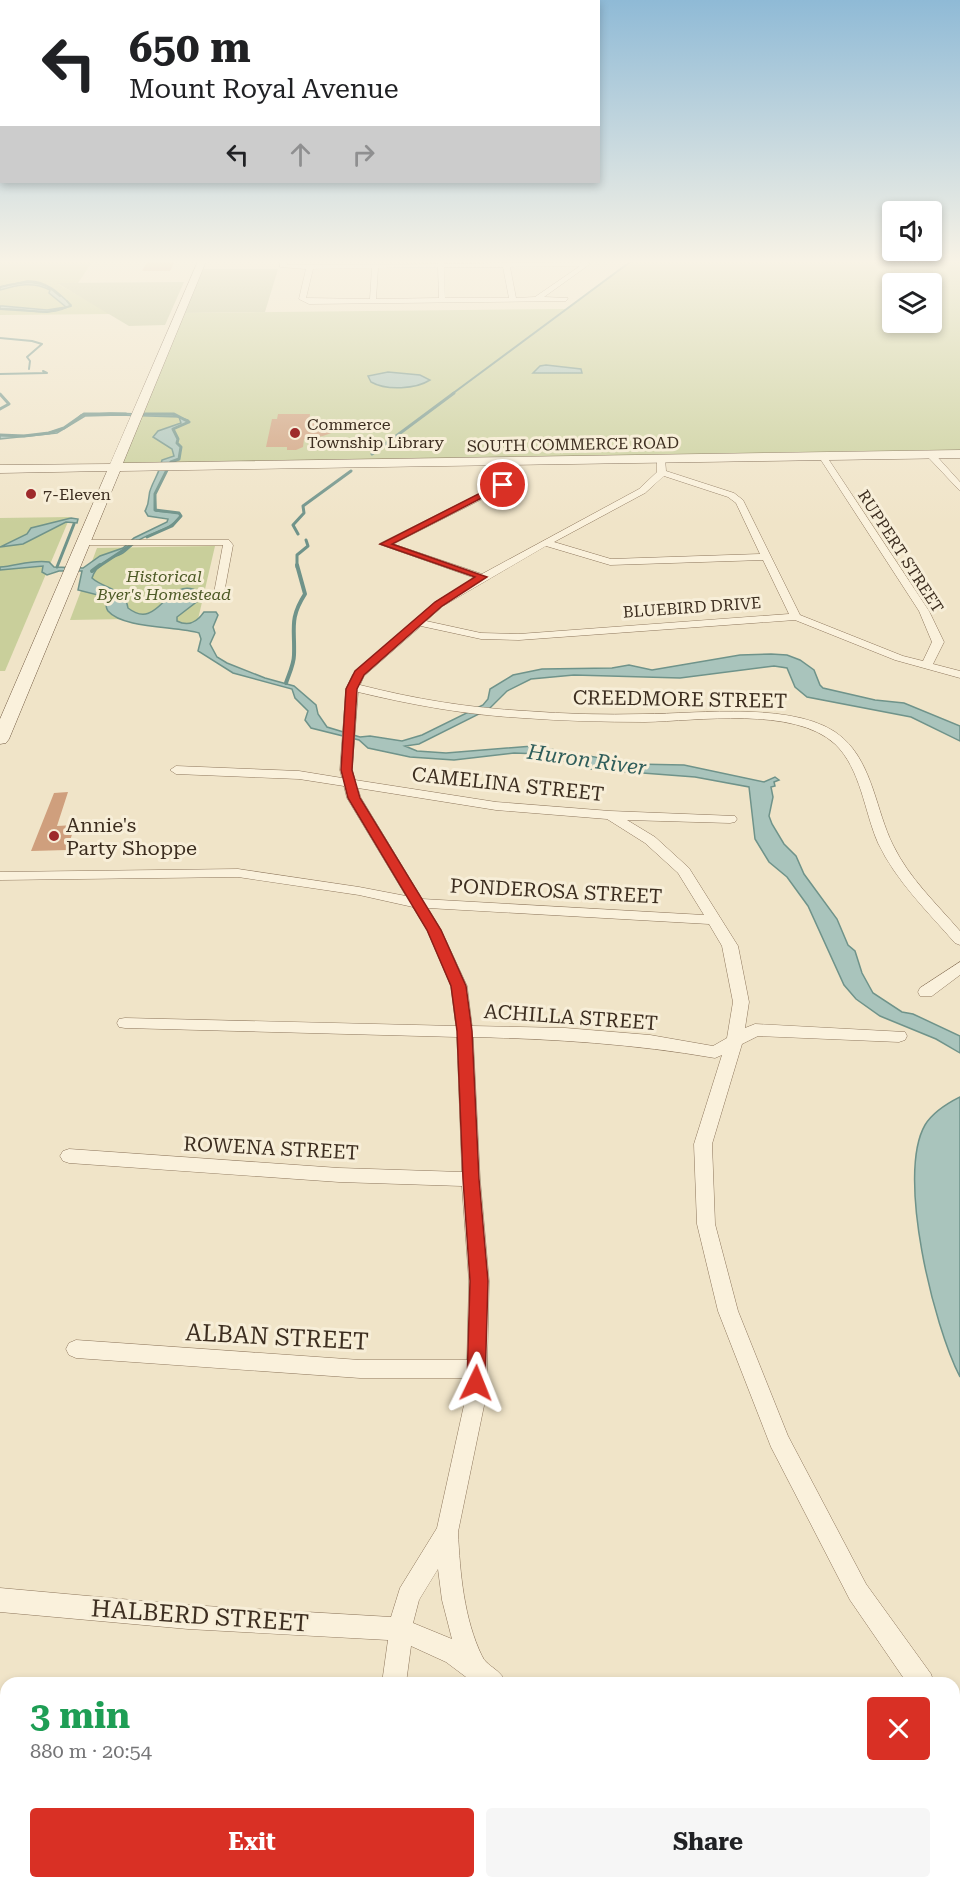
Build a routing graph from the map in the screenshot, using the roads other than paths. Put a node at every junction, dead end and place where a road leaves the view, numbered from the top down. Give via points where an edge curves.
1 (165, 347) edge
2 (930, 454) junction
3 (960, 454) edge
4 (823, 456) junction
5 (661, 459) junction
6 (114, 467) junction
7 (0, 469) edge
8 (662, 473) junction
9 (503, 485) dead end
10 (960, 488) edge
11 (545, 542) junction
12 (81, 543) junction
13 (767, 557) junction
14 (482, 577) junction
15 (219, 593) dead end
16 (796, 617) junction
17 (418, 622) junction
18 (927, 665) junction
19 (960, 675) edge
20 (353, 687) junction
21 (0, 737) edge
22 (176, 770) dead end
23 (349, 782) junction
24 (610, 815) junction
25 (730, 819) dead end
26 (0, 876) edge
27 (417, 903) junction
28 (715, 920) junction
29 (960, 940) edge
30 (960, 967) edge
31 (926, 992) dead end
32 (125, 1023) dead end
33 (465, 1031) junction
34 (899, 1036) dead end
35 (735, 1040) junction
36 (69, 1156) dead end
37 (471, 1179) junction
38 (76, 1349) dead end
39 (477, 1369) junction
40 (447, 1532) junction
41 (0, 1600) edge
42 (400, 1629) junction
43 (473, 1666) junction
44 (395, 1677) edge
45 (487, 1677) edge
46 (918, 1677) edge

1 - 6 main road
2 - 3 main road, SOUTH COMMERCE ROAD
2 - 4 main road, SOUTH COMMERCE ROAD
2 - 10 street
4 - 5 main road, SOUTH COMMERCE ROAD
4 - 18 street, RUPPERT STREET via 924,611 938,642
5 - 6 main road, SOUTH COMMERCE ROAD
5 - 8 street
6 - 7 main road, SOUTH COMMERCE ROAD
6 - 12 main road
8 - 11 street via 642,491
8 - 13 street via 731,495 740,502
9 - 14 street via 384,544
11 - 13 street via 610,562
11 - 14 street
12 - 15 street via 226,542
12 - 21 main road
13 - 16 street
14 - 17 street
16 - 17 street, BLUEBIRD DRIVE via 519,637 481,636
16 - 18 street, BLUEBIRD DRIVE via 863,645
17 - 20 street via 359,674
18 - 19 street, BLUEBIRD DRIVE
20 - 23 street via 346,770
20 - 29 street, CREEDMORE STREET via 429,706 486,712 645,718 747,716 814,726 838,739 853,757 886,845
22 - 23 street, CAMELINA STREET via 299,775
23 - 24 street, CAMELINA STREET via 424,797
23 - 27 street via 354,798
24 - 25 street, CAMELINA STREET
24 - 28 street via 650,840 684,871
26 - 27 street, PONDEROSA STREET via 238,873
27 - 28 street, PONDEROSA STREET
27 - 33 street via 459,986
28 - 35 street via 730,946 741,1002
30 - 31 street
32 - 33 street, ACHILLA STREET
33 - 35 street, ACHILLA STREET via 650,1041 715,1052
33 - 37 street
34 - 35 street, ACHILLA STREET via 756,1030
35 - 46 street via 703,1144 706,1224 728,1311 778,1440 858,1592
36 - 37 street, ROWENA STREET via 327,1175
37 - 39 street via 479,1281
38 - 39 street, ALBAN STREET via 360,1369
39 - 40 street via 476,1396
40 - 42 street via 408,1596
40 - 43 street via 448,1576 459,1628
41 - 42 street, HALBERD STREET via 188,1617
42 - 43 street via 455,1653
42 - 44 street
43 - 45 street

